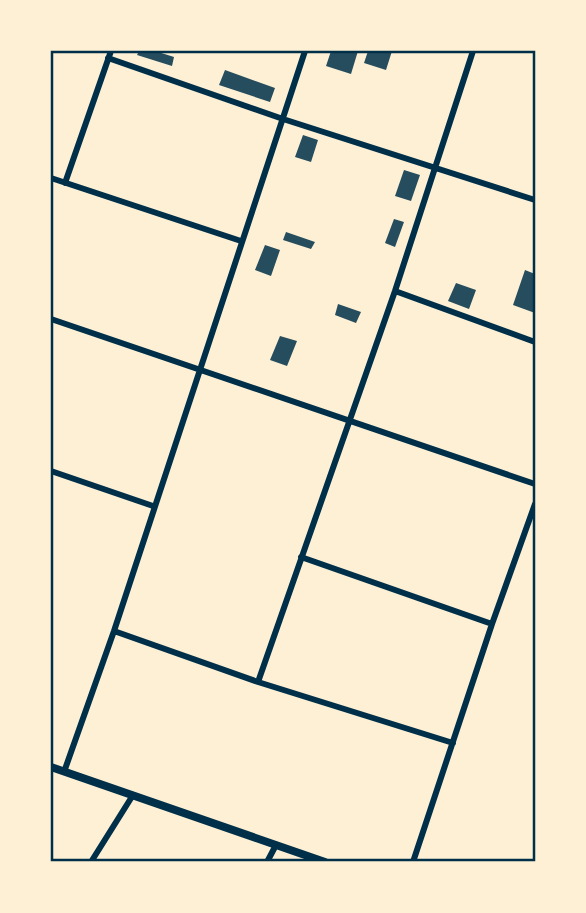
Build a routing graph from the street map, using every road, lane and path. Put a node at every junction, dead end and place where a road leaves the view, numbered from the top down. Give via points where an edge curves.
1 (111, 51) edge
2 (305, 51) edge
3 (473, 51) edge
4 (108, 58) junction
5 (283, 119) junction
6 (435, 169) junction
7 (51, 178) edge
8 (65, 183) junction
9 (535, 200) edge
10 (242, 241) junction
11 (395, 291) junction
12 (51, 319) edge
13 (535, 342) edge
14 (198, 371) junction
15 (349, 420) junction
16 (51, 471) edge
17 (535, 484) edge
18 (535, 504) edge
19 (153, 506) junction
20 (301, 557) junction
21 (492, 624) junction
22 (114, 631) junction
23 (258, 682) junction
24 (453, 743) junction
25 (51, 767) edge
26 (64, 772) junction
27 (133, 795) junction
28 (276, 845) junction
29 (91, 862) edge
30 (267, 862) edge
31 (325, 862) edge
32 (413, 862) edge

1 - 4 street
2 - 5 street
3 - 6 street
4 - 5 street
4 - 8 street
5 - 6 street
5 - 10 street
6 - 9 street
6 - 11 street
7 - 8 street
8 - 10 street
10 - 14 street
11 - 13 street
11 - 15 street
12 - 14 street
14 - 15 street
14 - 19 street
15 - 17 street
15 - 20 street
16 - 19 street
18 - 21 street
19 - 22 street
20 - 21 street
20 - 23 street
21 - 24 street
22 - 23 street
22 - 26 street
23 - 24 street
24 - 32 street
25 - 26 street
26 - 27 street
27 - 28 street
27 - 29 street
28 - 30 street
28 - 31 street

